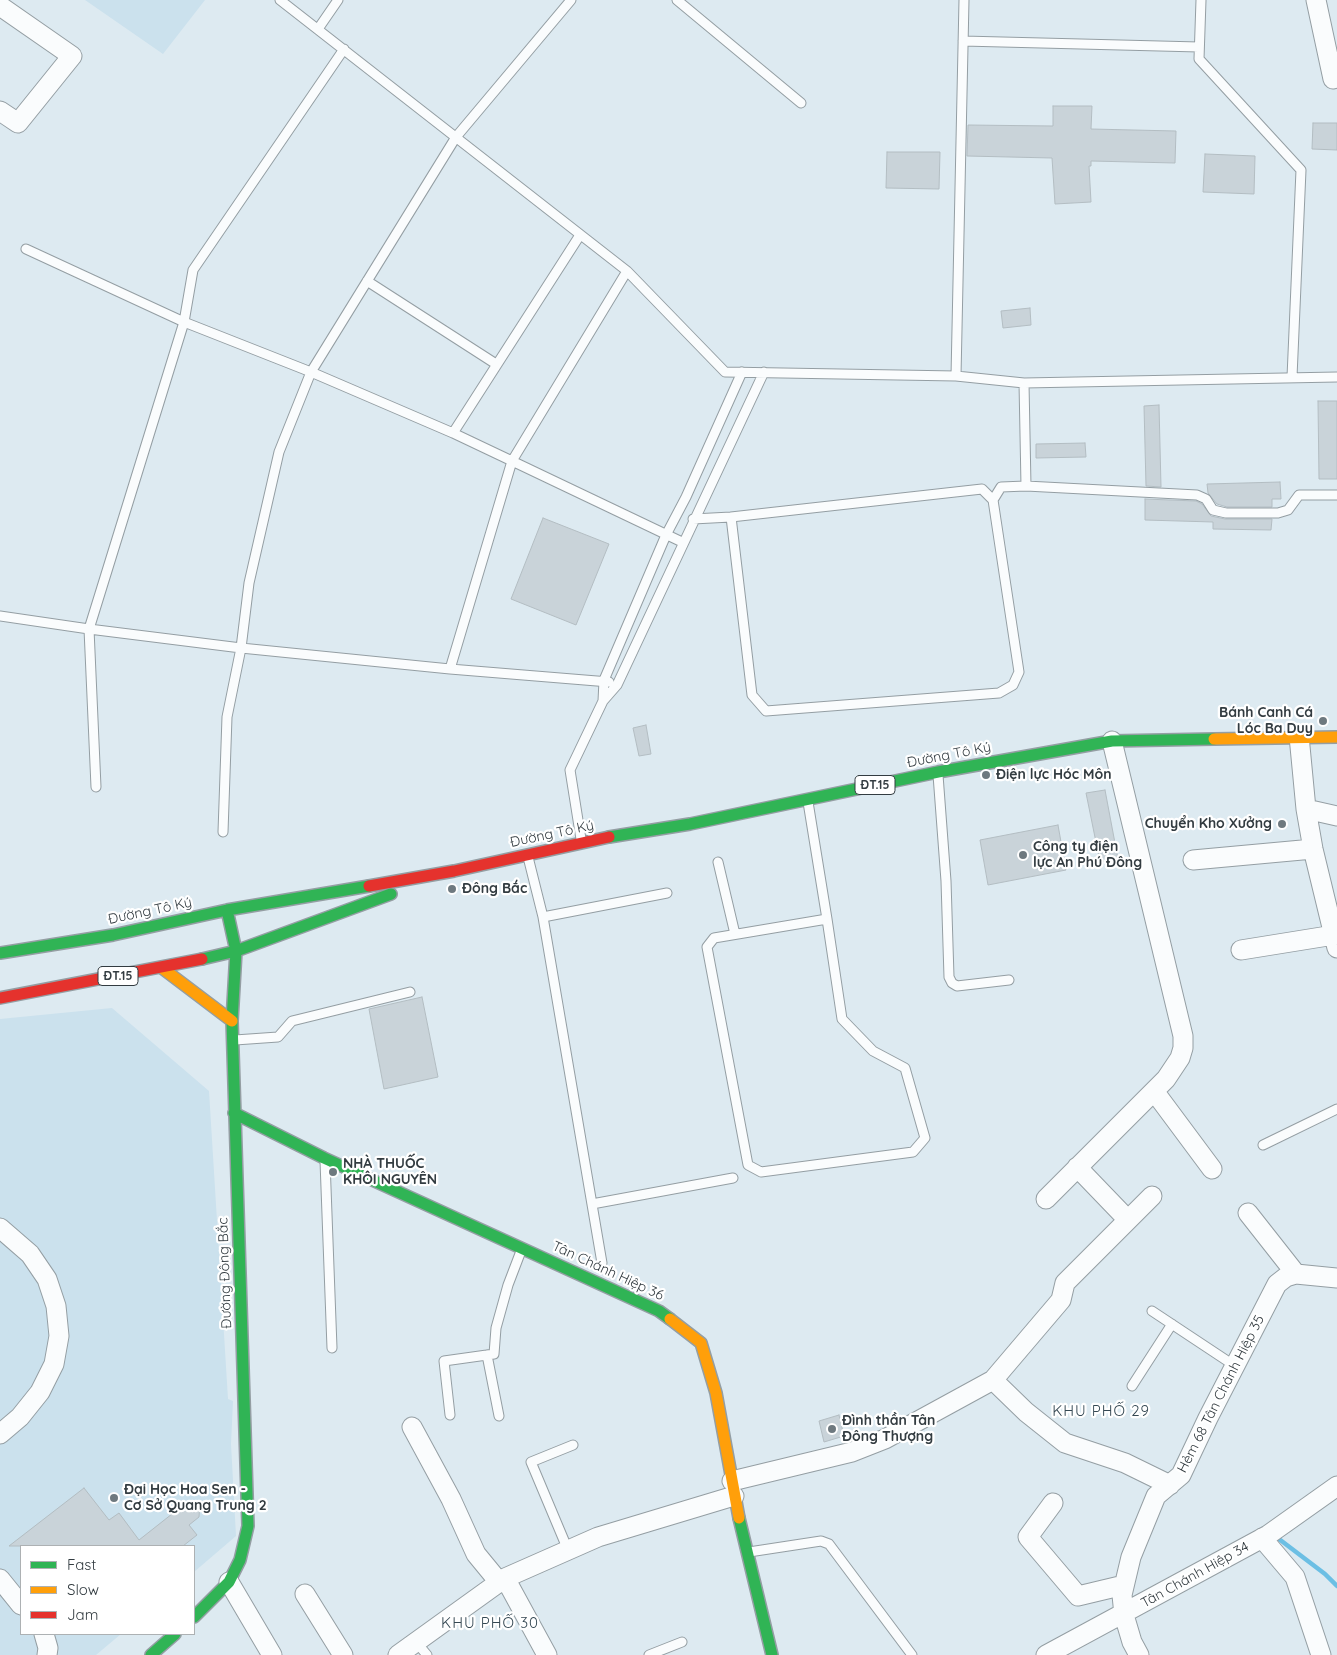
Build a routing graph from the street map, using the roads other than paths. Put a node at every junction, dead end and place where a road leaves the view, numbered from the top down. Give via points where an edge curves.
1 (280, 0) edge
2 (338, 0) edge
3 (570, 0) edge
4 (677, 0) edge
5 (964, 0) edge
6 (1201, 0) edge
7 (1316, 0) edge
8 (0, 6) edge
9 (318, 29) junction
10 (963, 41) junction
11 (1200, 48) junction
12 (344, 50) junction
13 (1333, 79) dead end
14 (801, 103) dead end
15 (0, 111) edge
16 (456, 137) junction
17 (580, 235) junction
18 (26, 249) dead end
19 (627, 271) junction
20 (367, 281) junction
21 (184, 322) junction
22 (496, 364) junction
23 (311, 372) junction
24 (742, 372) junction
25 (764, 372) junction
26 (956, 376) junction
27 (1292, 377) junction
28 (1337, 377) edge
29 (1024, 383) junction
30 (453, 433) junction
31 (512, 462) junction
32 (1026, 486) junction
33 (1337, 495) edge
34 (994, 500) junction
35 (732, 517) junction
36 (693, 519) junction
37 (666, 535) junction
38 (682, 542) junction
39 (0, 616) edge
40 (89, 629) junction
41 (241, 648) junction
42 (450, 670) junction
43 (604, 680) junction
44 (617, 685) junction
45 (603, 701) junction
46 (1299, 736) junction
47 (1337, 736) edge
48 (1112, 741) junction
49 (938, 772) junction
50 (96, 786) dead end
51 (808, 798) junction
52 (1306, 809) junction
53 (1337, 816) edge
54 (223, 832) dead end
55 (581, 842) junction
56 (1312, 849) junction
57 (527, 854) junction
58 (1193, 860) dead end
59 (718, 862) dead end
60 (454, 871) junction
61 (667, 893) dead end
62 (227, 910) junction
63 (543, 917) junction
64 (828, 919) junction
65 (735, 934) junction
66 (1335, 941) edge
67 (1241, 950) dead end
68 (236, 951) junction
69 (0, 953) edge
70 (162, 968) junction
71 (1009, 980) dead end
72 (410, 992) dead end
73 (0, 998) edge
74 (232, 1020) junction
75 (232, 1040) junction
76 (1154, 1091) junction
77 (1337, 1109) edge
78 (234, 1113) junction
79 (1263, 1145) dead end
80 (324, 1158) junction
81 (1077, 1168) junction
82 (1212, 1169) dead end
83 (733, 1178) dead end
84 (1152, 1196) dead end
85 (1046, 1199) dead end
86 (592, 1204) junction
87 (1248, 1213) dead end
88 (1128, 1220) junction
89 (0, 1228) edge
90 (523, 1248) junction
91 (602, 1263) dead end
92 (1296, 1274) junction
93 (1337, 1278) edge
94 (1152, 1311) dead end
95 (1172, 1324) junction
96 (332, 1348) dead end
97 (487, 1355) junction
98 (1235, 1366) junction
99 (992, 1380) junction
100 (1132, 1386) dead end
101 (450, 1415) dead end
102 (499, 1416) dead end
103 (412, 1428) dead end
104 (0, 1434) edge
105 (573, 1445) dead end
106 (1170, 1485) junction
107 (1337, 1486) edge
108 (733, 1489) junction
109 (1053, 1503) dead end
110 (1262, 1538) junction
111 (568, 1550) junction
112 (747, 1552) junction
113 (0, 1579) edge
114 (502, 1580) junction
115 (228, 1582) junction
116 (1124, 1585) junction
117 (305, 1594) dead end
118 (20, 1604) edge
119 (1124, 1615) junction
120 (195, 1616) edge
121 (174, 1635) edge
122 (682, 1642) dead end
123 (422, 1648) edge
124 (151, 1655) edge
125 (272, 1655) edge
126 (343, 1655) edge
127 (398, 1655) edge
128 (547, 1655) edge
129 (650, 1655) edge
130 (772, 1655) edge
131 (912, 1655) edge
132 (1046, 1655) edge
133 (1139, 1655) edge
134 (1321, 1655) edge

1 - 9 lane
2 - 9 lane
3 - 16 lane
4 - 14 lane
5 - 10 lane
6 - 11 lane
7 - 13 street
8 - 15 street via 72,56 18,123
9 - 12 lane
10 - 11 lane
10 - 26 lane
11 - 27 lane via 1199,59 1301,170
12 - 16 lane
12 - 21 lane via 193,270
16 - 17 lane
16 - 20 lane
17 - 19 lane
17 - 22 lane
18 - 21 lane
19 - 24 lane via 725,372
19 - 31 lane
20 - 22 lane
20 - 23 lane
21 - 23 lane
21 - 40 lane
22 - 30 lane
23 - 30 lane
23 - 41 lane via 279,452 249,583
24 - 25 lane
24 - 37 lane
25 - 26 lane
25 - 36 lane
26 - 29 lane
27 - 28 lane
27 - 29 lane
29 - 32 lane
30 - 31 lane
31 - 37 lane
31 - 42 lane
32 - 33 lane via 1197,494 1206,499 1213,510 1226,513 1278,513 1288,510 1299,494
32 - 34 lane via 1001,487
34 - 35 lane via 982,489
34 - 35 lane via 1019,672 1013,685 999,693 766,711 752,695
35 - 36 lane
36 - 38 lane
37 - 38 lane
37 - 43 lane
38 - 44 lane
39 - 40 lane
40 - 41 lane
40 - 50 lane
41 - 42 lane
41 - 54 lane via 227,717
42 - 43 lane
43 - 44 lane
43 - 45 lane
44 - 45 lane
45 - 55 lane via 570,770
46 - 47 main road, Đường Tô Ký / ĐT.15
46 - 48 main road, Đường Tô Ký / ĐT.15
46 - 52 street
48 - 49 main road, Đường Tô Ký / ĐT.15
48 - 76 street via 1183,1036 1180,1058
49 - 51 main road, Đường Tô Ký / ĐT.15
49 - 71 lane via 949,977 957,986
51 - 55 main road, Đường Tô Ký / ĐT.15 via 690,824
51 - 64 lane
52 - 53 street
52 - 56 street
55 - 57 main road, Đường Tô Ký / ĐT.15
56 - 58 street
56 - 66 street
57 - 60 main road, Đường Tô Ký / ĐT.15
57 - 63 lane
59 - 65 lane
60 - 62 main road, Đường Tô Ký / ĐT.15
60 - 68 main road, Đường Tô Ký / ĐT.15
61 - 63 lane
62 - 68 main road, Đường Đông Bắc
62 - 69 main road, Đường Tô Ký / ĐT.15 via 114,935
63 - 86 lane
64 - 65 lane
64 - 65 lane via 842,1019 872,1051 905,1068 925,1138 913,1152 761,1172 748,1165 707,948 714,938
66 - 67 street
68 - 70 main road, Đường Tô Ký / ĐT.15
68 - 74 main road, Đường Đông Bắc
70 - 73 main road, Đường Tô Ký / ĐT.15
70 - 74 main road
72 - 75 lane via 292,1021 278,1037
74 - 75 main road, Đường Đông Bắc
75 - 78 main road, Đường Đông Bắc
76 - 81 street
76 - 82 street
77 - 79 lane
78 - 80 main road, Tân Chánh Hiệp 36
78 - 115 main road, Đường Đông Bắc via 249,1516 244,1550
80 - 90 main road, Tân Chánh Hiệp 36
80 - 96 lane
81 - 85 street
81 - 88 street
83 - 86 lane
84 - 88 street
86 - 91 lane
87 - 92 street
88 - 99 street via 1065,1283 1061,1300
89 - 104 street via 30,1254 47,1279 56,1306 59,1336 54,1364 40,1392 20,1417
90 - 97 lane via 496,1328 494,1354
90 - 108 main road, Tân Chánh Hiệp 36 via 659,1311 701,1343 716,1393
92 - 93 street
92 - 98 street, Hẻm 68 Tân Chánh Hiệp 35 via 1286,1277 1270,1294
94 - 95 lane
95 - 98 lane
95 - 100 lane
97 - 101 lane via 444,1361
97 - 102 lane
98 - 106 street, Hẻm 68 Tân Chánh Hiệp 35 via 1181,1475
99 - 106 street via 1065,1443 1124,1463
99 - 108 street via 886,1439
103 - 114 street via 476,1554
105 - 111 lane via 531,1462
106 - 116 street, Hẻm 68 Tân Chánh Hiệp 35 via 1156,1496 1131,1557
107 - 110 street, Tân Chánh Hiệp 34
108 - 111 street
108 - 112 main road, Tân Chánh Hiệp 36
109 - 116 street via 1028,1537 1078,1596
110 - 119 street, Tân Chánh Hiệp 34
110 - 134 street via 1295,1577
111 - 114 street
112 - 130 main road, Tân Chánh Hiệp 36
112 - 131 lane via 821,1541 829,1544
113 - 118 street
114 - 123 street
114 - 128 street
115 - 120 main road, Đường Đông Bắc
115 - 125 street
116 - 119 street, Hẻm 68 Tân Chánh Hiệp 35
117 - 126 street
119 - 132 street, Tân Chánh Hiệp 34
119 - 133 street, Hẻm 68 Tân Chánh Hiệp 35
121 - 124 main road
122 - 129 lane
123 - 127 street

